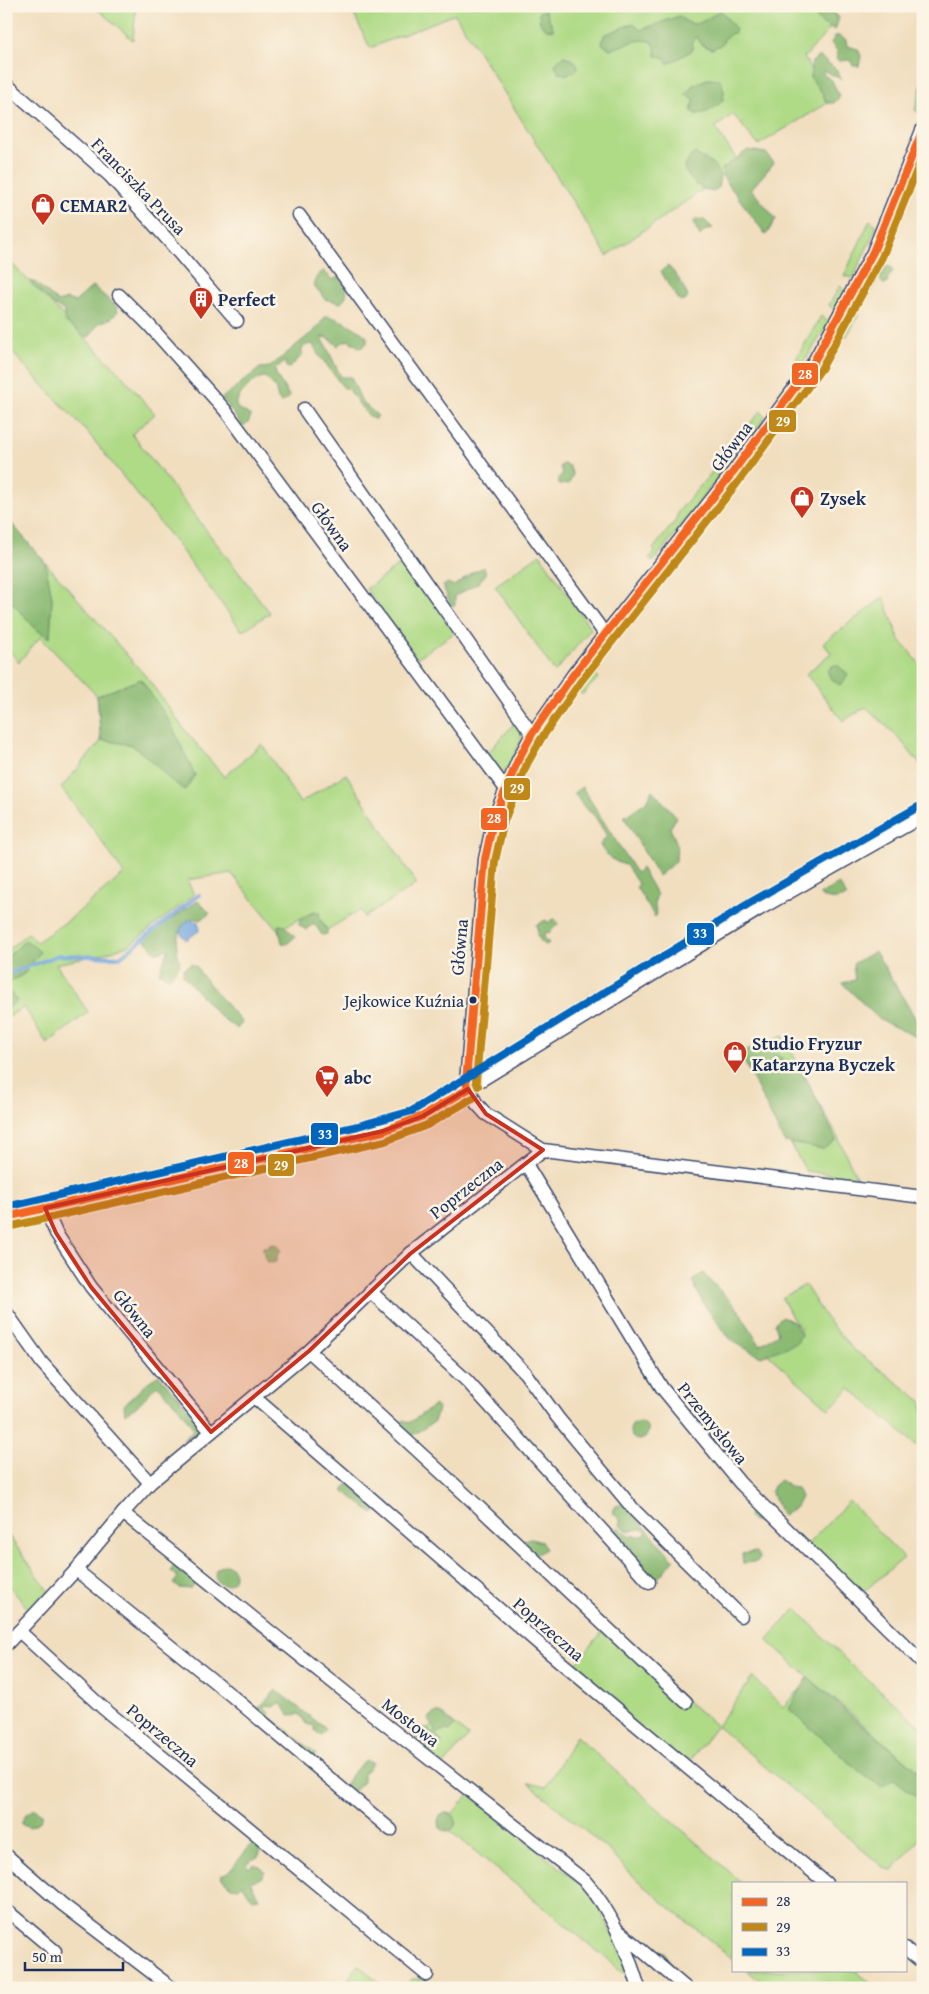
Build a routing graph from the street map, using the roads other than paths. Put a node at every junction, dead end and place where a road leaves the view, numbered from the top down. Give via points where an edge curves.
1 (6, 84) edge
2 (923, 128) edge
3 (299, 215) dead end
4 (119, 295) dead end
5 (237, 321) dead end
6 (304, 409) dead end
7 (605, 634) junction
8 (532, 734) junction
9 (505, 788) junction
10 (923, 816) edge
11 (468, 1089) junction
12 (542, 1150) junction
13 (526, 1164) junction
14 (923, 1198) edge
15 (45, 1208) junction
16 (6, 1217) edge
17 (411, 1254) junction
18 (370, 1291) junction
19 (6, 1312) edge
20 (309, 1351) junction
21 (254, 1397) junction
22 (211, 1432) junction
23 (150, 1483) junction
24 (123, 1513) junction
25 (76, 1570) junction
26 (649, 1582) dead end
27 (741, 1616) dead end
28 (20, 1631) junction
29 (6, 1645) edge
30 (923, 1663) edge
31 (686, 1702) dead end
32 (391, 1830) dead end
33 (6, 1855) edge
34 (825, 1882) edge
35 (6, 1910) edge
36 (618, 1931) junction
37 (906, 1949) edge
38 (55, 1951) dead end
39 (923, 1963) edge
40 (427, 1975) dead end
41 (172, 1988) edge
42 (639, 1988) edge
43 (686, 1988) edge

1 - 5 street, Franciszka Prusa via 110,176
2 - 7 street, Główna via 873,252 813,363 730,476
3 - 7 street
4 - 9 street, Główna via 225,410
6 - 8 street
7 - 8 street, Główna
8 - 9 street, Główna
9 - 11 street, Główna via 494,818 484,869 466,1082
10 - 11 street via 758,910
11 - 12 street via 486,1114
11 - 15 street via 423,1116 392,1128
12 - 13 street, Poprzeczna
12 - 14 street
13 - 17 street, Poprzeczna
13 - 30 street, Przemysłowa via 662,1388 740,1483
15 - 16 street
15 - 22 street, Główna via 56,1233 91,1287
17 - 18 street, Poprzeczna
17 - 27 street via 525,1373 635,1511
18 - 20 street, Poprzeczna
18 - 26 street via 467,1380
19 - 23 street via 42,1363
20 - 21 street, Poprzeczna
20 - 31 street
21 - 22 street, Poprzeczna
21 - 34 street, Poprzeczna via 545,1649
22 - 23 street, Poprzeczna
23 - 24 street, Poprzeczna
24 - 25 street, Poprzeczna
24 - 36 street, Mostowa via 586,1881 605,1906
25 - 28 street, Poprzeczna
25 - 32 street
28 - 29 street, Poprzeczna
28 - 40 street, Poprzeczna via 111,1714
33 - 41 street via 62,1904
35 - 38 street
36 - 42 street, Mostowa
36 - 43 street
37 - 39 street

